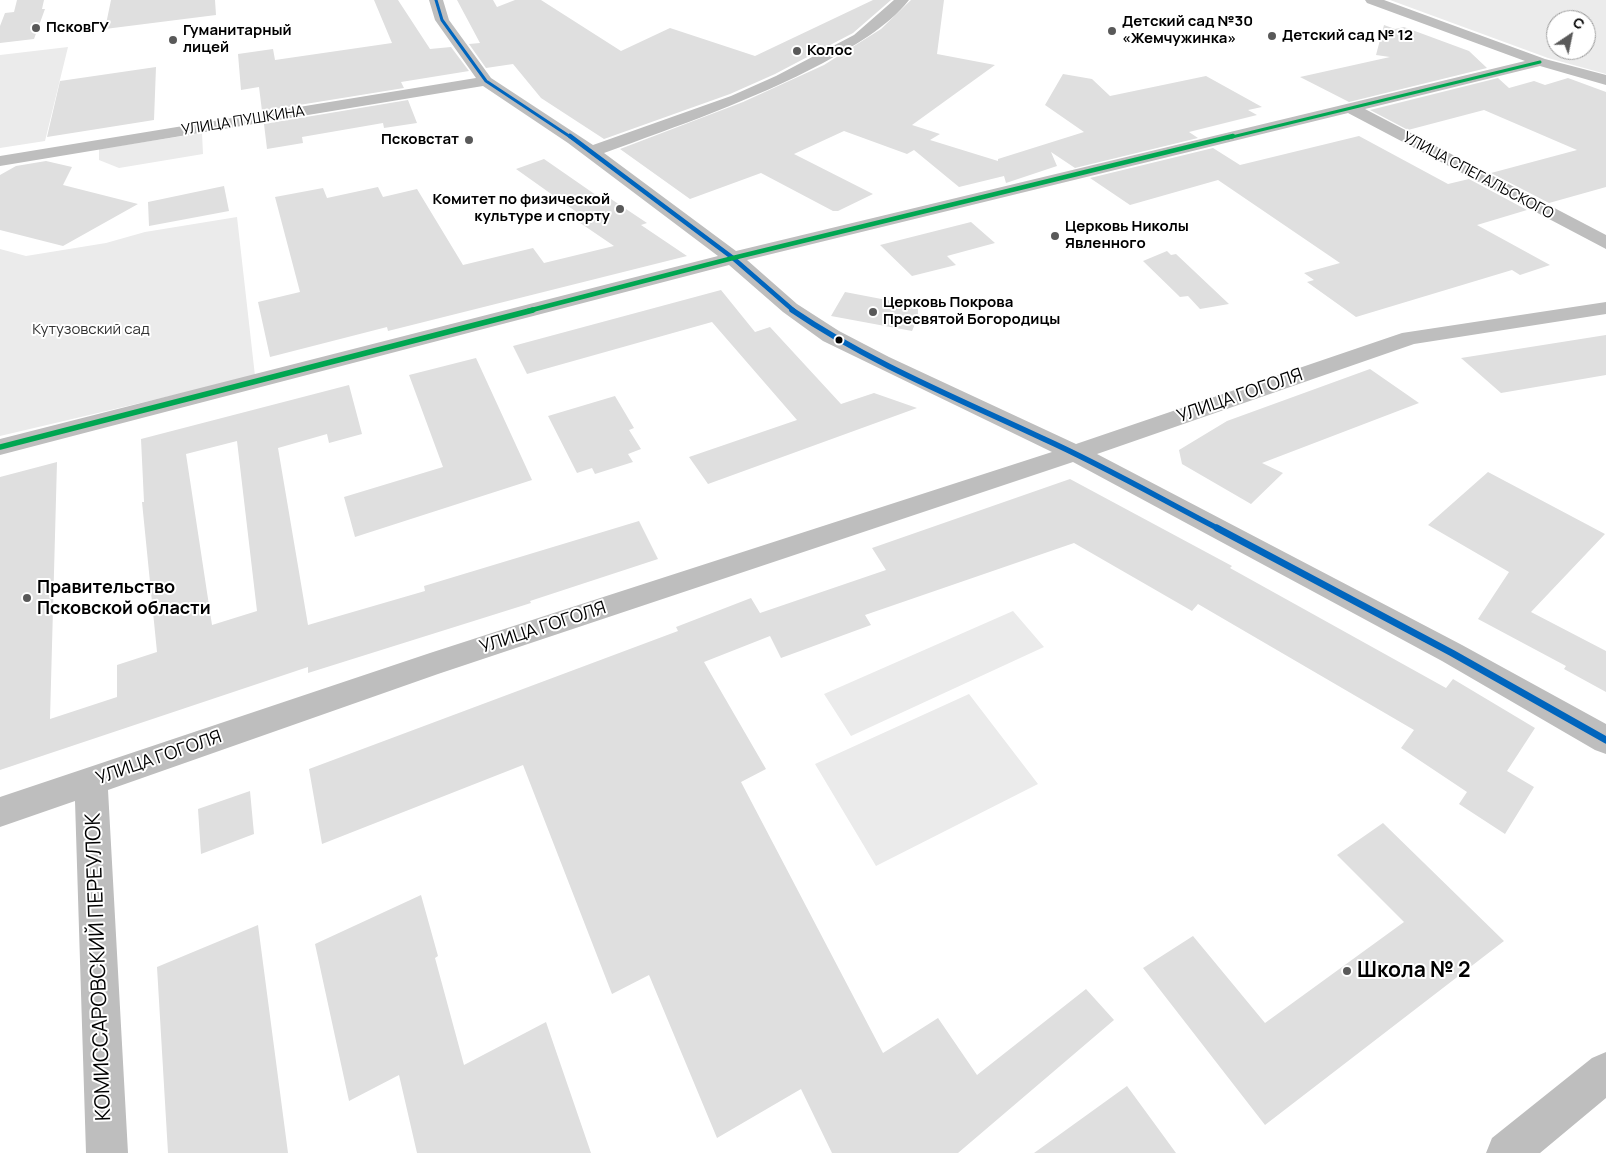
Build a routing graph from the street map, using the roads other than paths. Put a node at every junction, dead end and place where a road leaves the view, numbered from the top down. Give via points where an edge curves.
1 (436, 0) edge
2 (902, 0) edge
3 (1372, 0) edge
4 (1540, 62) junction
5 (1606, 80) edge
6 (486, 81) junction
7 (1350, 108) junction
8 (591, 152) junction
9 (0, 161) edge
10 (1606, 244) edge
11 (733, 258) junction
12 (1606, 308) edge
13 (0, 447) edge
14 (1074, 453) junction
15 (1606, 740) edge
16 (91, 781) junction
17 (0, 812) edge
18 (1606, 1072) edge
19 (107, 1153) edge
20 (1507, 1153) edge

1 - 6 street via 442,20
2 - 8 street via 859,38 781,80
3 - 4 street
4 - 5 street
4 - 7 street
6 - 8 street
6 - 9 street, УЛИЦА ПУШКИНА
7 - 10 street, УЛИЦА СПЕГАЛЬСКОГО
7 - 11 street
8 - 11 street
11 - 13 street
11 - 14 street via 790,308 831,336
12 - 14 street, УЛИЦА ГОГОЛЯ via 1410,338
14 - 15 street via 1452,653
14 - 16 street, УЛИЦА ГОГОЛЯ via 430,665
16 - 17 street, УЛИЦА ГОГОЛЯ
16 - 19 street, КОМИССАРОВСКИЙ ПЕРЕУЛОК
18 - 20 street

